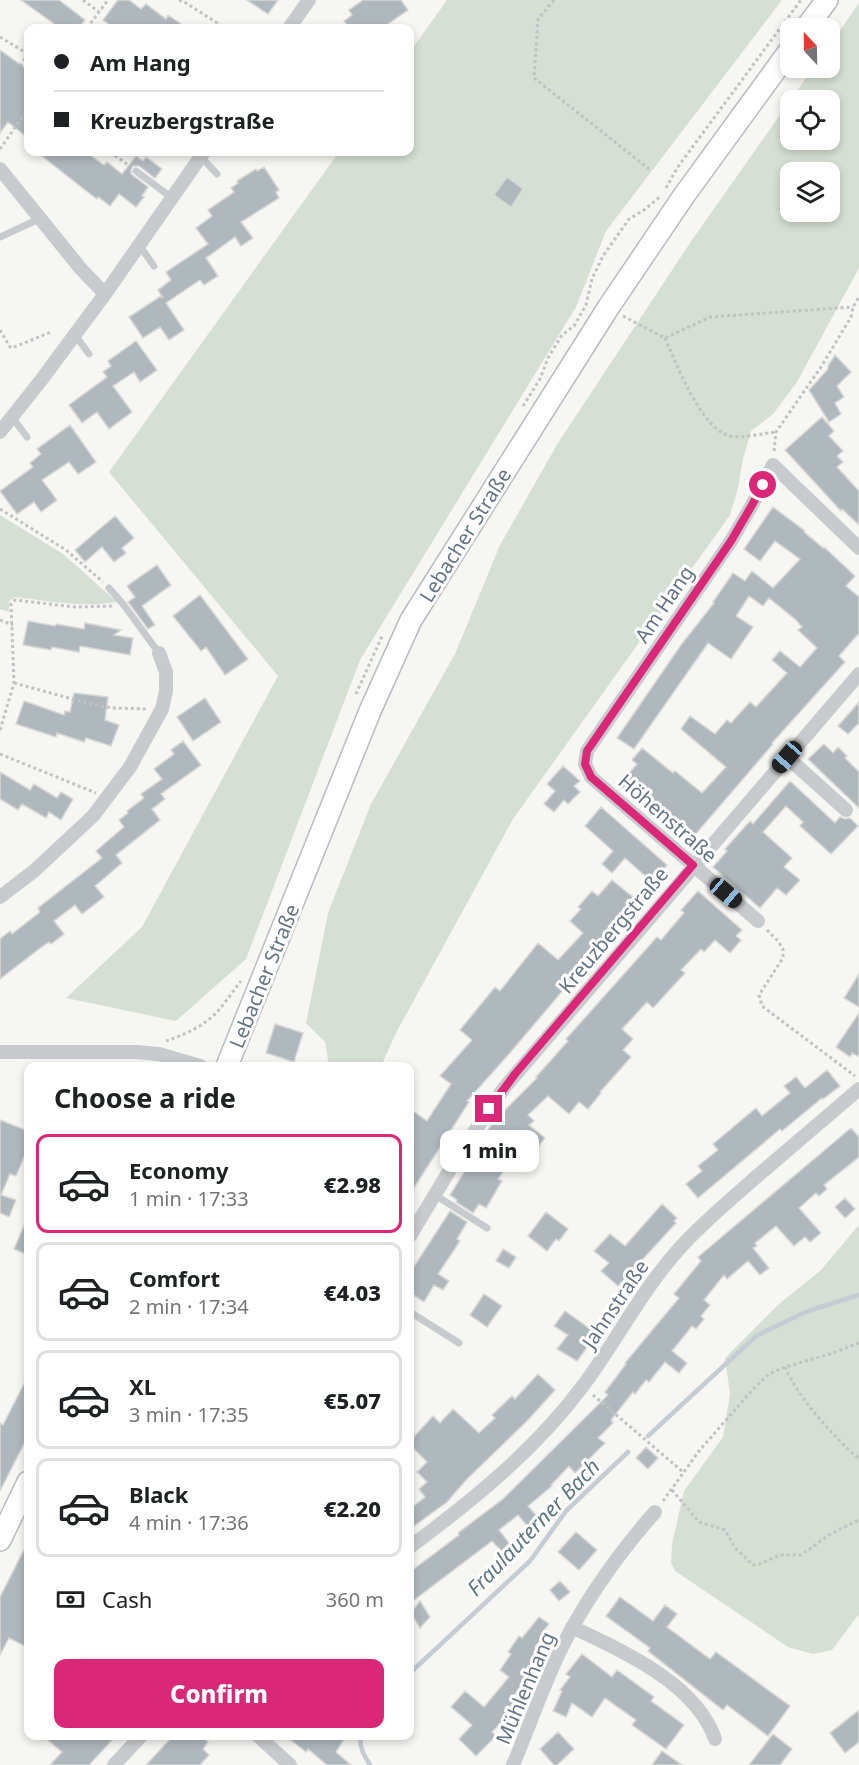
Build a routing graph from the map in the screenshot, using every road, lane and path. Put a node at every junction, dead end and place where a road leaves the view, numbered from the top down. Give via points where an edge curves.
1 (82, 0) edge
2 (108, 0) edge
3 (179, 0) edge
4 (309, 0) edge
5 (554, 0) edge
6 (827, 0) edge
7 (99, 12) junction
8 (814, 18) edge
9 (90, 24) edge
10 (219, 24) edge
11 (292, 24) edge
12 (0, 37) edge
13 (24, 52) edge
14 (24, 60) edge
15 (780, 64) edge
16 (20, 66) dead end
17 (24, 115) edge
18 (0, 149) edge
19 (115, 156) edge
20 (201, 156) edge
21 (204, 156) edge
22 (0, 169) edge
23 (649, 169) dead end
24 (136, 171) joint
25 (217, 174) dead end
26 (172, 198) junction
27 (39, 219) junction
28 (0, 237) edge
29 (139, 245) junction
30 (154, 266) dead end
31 (105, 294) junction
32 (859, 297) edge
33 (853, 307) junction
34 (608, 308) junction
35 (0, 330) edge
36 (51, 332) dead end
37 (75, 335) junction
38 (664, 338) junction
39 (89, 354) dead end
40 (12, 417) junction
41 (0, 432) edge
42 (777, 432) junction
43 (27, 437) dead end
44 (773, 465) junction
45 (0, 509) edge
46 (859, 548) edge
47 (109, 588) joint
48 (123, 604) junction
49 (0, 620) edge
50 (13, 624) junction
51 (159, 653) joint
52 (859, 674) edge
53 (14, 683) junction
54 (162, 709) junction
55 (0, 730) edge
56 (0, 754) edge
57 (787, 757) junction
58 (585, 764) joint
59 (108, 799) junction
60 (846, 810) dead end
61 (693, 865) junction
62 (0, 897) edge
63 (758, 921) joint
64 (0, 1052) edge
65 (186, 1062) edge
66 (229, 1062) edge
67 (859, 1079) edge
68 (859, 1089) edge
69 (435, 1195) junction
70 (487, 1228) dead end
71 (414, 1229) edge
72 (414, 1315) edge
73 (459, 1343) dead end
74 (859, 1343) edge
75 (785, 1367) junction
76 (583, 1386) junction
77 (859, 1459) edge
78 (683, 1472) junction
79 (24, 1490) edge
80 (672, 1490) junction
81 (655, 1512) joint
82 (859, 1520) edge
83 (0, 1539) edge
84 (414, 1544) edge
85 (573, 1627) junction
86 (715, 1739) dead end
87 (137, 1740) edge
88 (262, 1740) edge
89 (114, 1765) edge
90 (290, 1765) edge
91 (513, 1765) edge

1 - 7 path
2 - 7 path
3 - 10 path
4 - 11 street
5 - 23 path via 538,19 534,78
6 - 8 main road
7 - 9 path
12 - 13 path
14 - 16 path
15 - 34 main road, Lebacher Straße
17 - 18 path
19 - 24 path
20 - 26 street
21 - 25 lane
22 - 27 street
24 - 26 lane
26 - 29 street
27 - 28 lane
27 - 31 street
29 - 30 lane
29 - 31 street
31 - 37 street
32 - 33 path
33 - 38 path via 710,317
33 - 42 path via 827,357
34 - 38 path
34 - 66 main road, Lebacher Straße via 411,620 370,711
35 - 36 path via 12,348
37 - 39 lane
37 - 40 street
38 - 42 path via 695,402 715,429 732,437
40 - 41 street
40 - 43 lane
42 - 44 path
44 - 46 street
44 - 58 street, Am Hang via 731,541 587,751
45 - 47 path via 66,550
47 - 48 lane
48 - 50 path via 75,608 15,600 11,604
48 - 51 lane
49 - 50 path
50 - 53 path
51 - 54 street via 166,672
52 - 57 street, Kreuzbergstraße
53 - 54 path via 112,708
53 - 55 path
54 - 59 street
56 - 59 path
57 - 60 street
57 - 61 street, Kreuzbergstraße
58 - 61 street, Höhenstraße via 591,777
59 - 62 street via 34,871
61 - 63 street, Höhenstraße
61 - 69 street, Kreuzbergstraße via 504,1088
63 - 67 path via 783,949 783,958 759,995 762,1006
64 - 65 street via 122,1052 159,1054
68 - 76 street, Jahnstraße via 712,1215 679,1249 656,1276
69 - 70 lane
69 - 71 street, Kreuzbergstraße
72 - 73 lane
74 - 75 path
75 - 77 path via 833,1436
75 - 78 path via 769,1374 754,1388
76 - 78 path
76 - 84 street, Jahnstraße via 511,1465
78 - 80 path
79 - 83 main road
80 - 81 path
80 - 82 path via 699,1522 725,1530 736,1549 753,1565 780,1555 801,1555
81 - 85 street, Mühlenhang via 611,1566
85 - 86 street, Mühlenhang via 667,1679 703,1715
85 - 91 street, Mühlenhang
87 - 89 street
88 - 90 street

